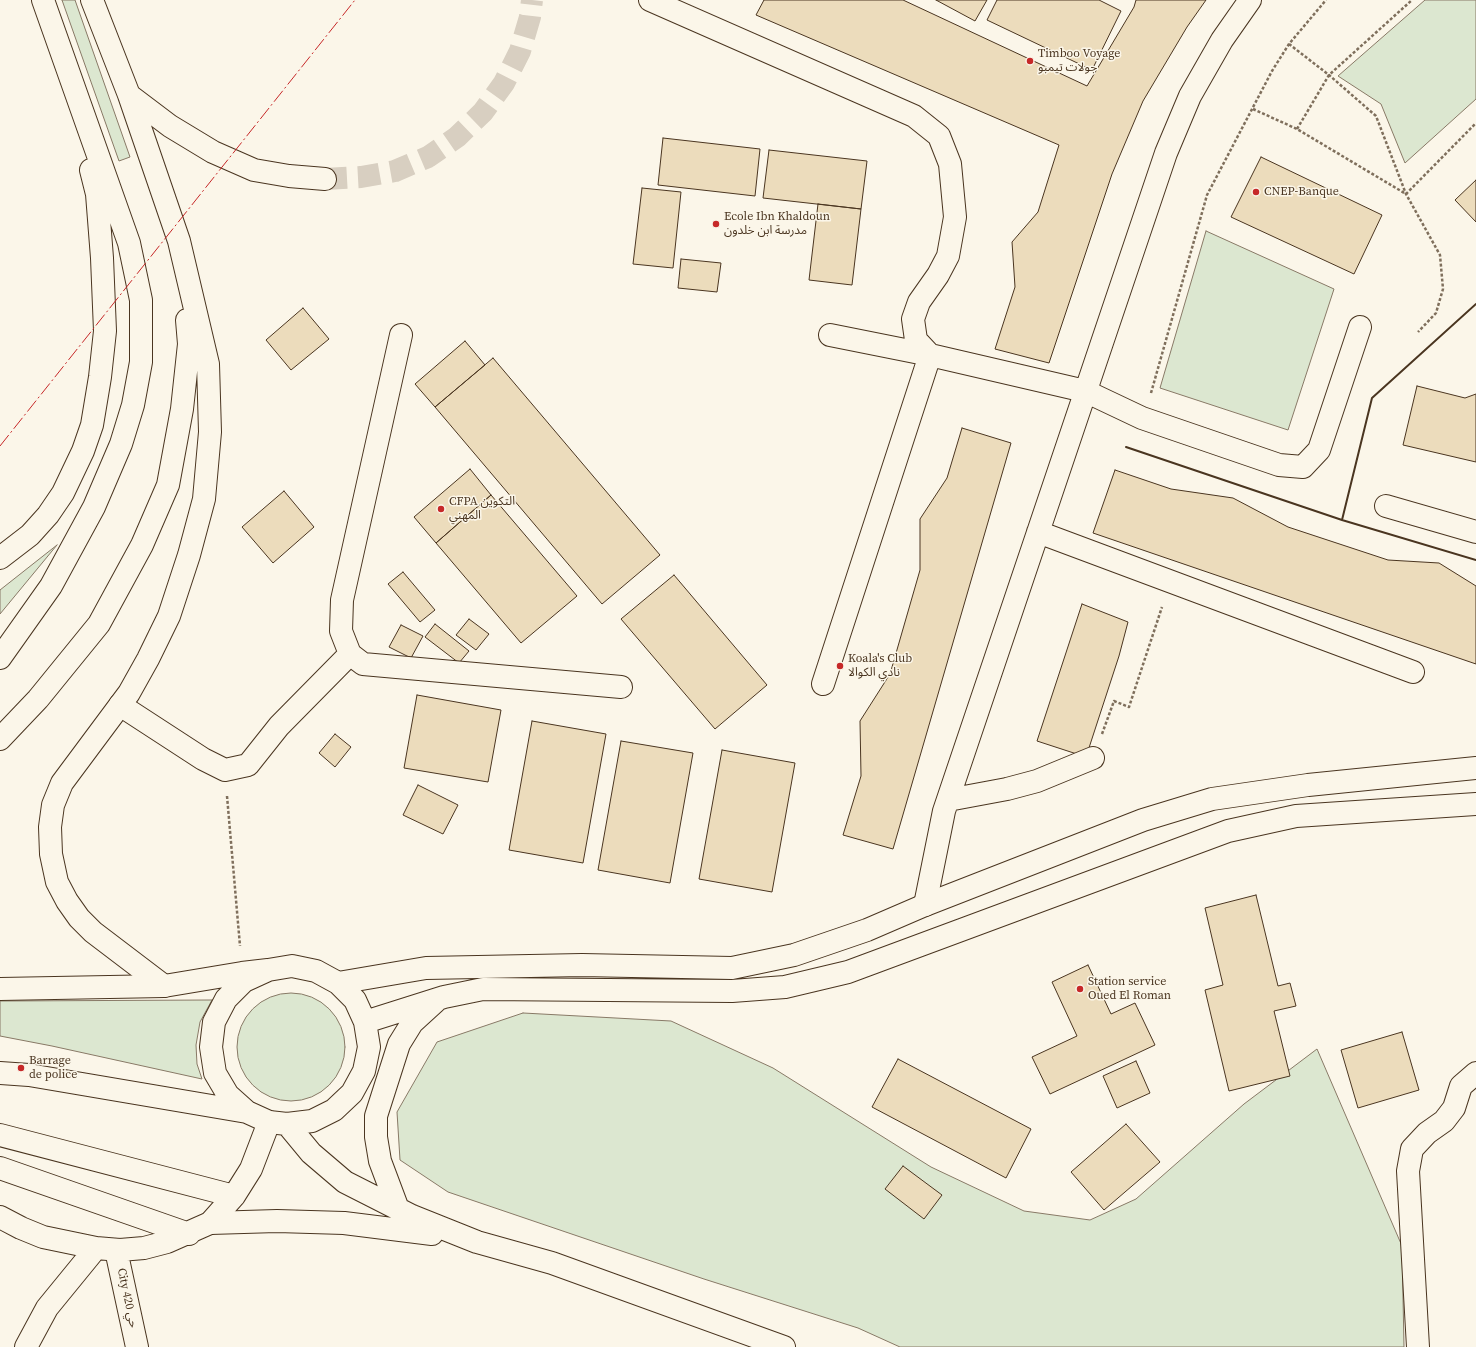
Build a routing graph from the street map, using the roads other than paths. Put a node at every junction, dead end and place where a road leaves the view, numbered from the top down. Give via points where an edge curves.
1 (43, 0) edge
2 (92, 0) edge
3 (1250, 0) edge
4 (655, 1) edge
5 (76, 90) junction
6 (130, 95) junction
7 (325, 179) tunnel mouth
8 (179, 241) junction
9 (1360, 327) dead end
10 (401, 335) dead end
11 (830, 335) dead end
12 (930, 355) junction
13 (1085, 391) junction
14 (1386, 506) dead end
15 (1038, 532) junction
16 (1476, 532) edge
17 (0, 558) edge
18 (350, 654) junction
19 (0, 658) edge
20 (1413, 672) dead end
21 (823, 684) dead end
22 (622, 687) dead end
23 (120, 705) junction
24 (0, 739) edge
25 (1094, 758) road end
26 (1476, 768) edge
27 (948, 800) junction
28 (1476, 804) edge
29 (925, 905) junction
30 (268, 970) junction
31 (338, 983) junction
32 (164, 986) junction
33 (0, 989) edge
34 (438, 998) junction
35 (365, 1022) junction
36 (0, 1073) edge
37 (1476, 1073) edge
38 (247, 1112) junction
39 (278, 1123) junction
40 (0, 1135) edge
41 (0, 1168) edge
42 (234, 1196) junction
43 (398, 1209) junction
44 (0, 1217) edge
45 (210, 1223) junction
46 (189, 1234) junction
47 (477, 1242) junction
48 (106, 1249) junction
49 (138, 1346) edge
50 (26, 1347) edge
51 (784, 1347) edge
52 (1418, 1347) edge

1 - 5 main road
2 - 6 main road
3 - 13 main road via 1222,40 1190,96 1166,153
4 - 12 main road via 914,116 938,136 950,164 955,217 948,256 919,302 913,319 916,340
5 - 17 main road via 97,194 102,251 105,331 100,377 92,425 63,493 30,535
5 - 19 main road via 129,244 141,300 141,362 133,405 121,444 94,507 51,586
6 - 7 main road via 170,126 213,152 254,170
6 - 8 main road
8 - 23 main road via 208,364 210,432 204,499 169,616 148,659
8 - 24 main road via 189,344 182,409 168,485 142,545 99,624 38,699
9 - 13 main road via 1319,450 1303,467 1279,465 1142,418
10 - 18 main road via 342,600 341,631
11 - 12 main road
12 - 13 main road
12 - 21 main road
13 - 15 main road
14 - 16 main road
15 - 20 main road
15 - 27 main road
18 - 22 main road via 364,664
18 - 23 main road via 279,726 248,765 225,770 203,759
23 - 32 main road via 62,783 50,827 51,854 57,882 79,918 93,932
25 - 27 main road via 1037,781
26 - 29 main road via 1308,785 1212,799 1143,820
27 - 29 main road
28 - 34 main road via 1296,816 1228,831 848,972 785,987 732,991 483,989
29 - 31 main road via 867,930 794,955 732,968 582,965 426,968
30 - 31 main road via 292,966 316,971
30 - 32 main road
30 - 38 main road via 244,981 226,999 214,1022 210,1047 215,1073 228,1095
31 - 35 main road via 355,1000
32 - 33 main road
34 - 35 main road
34 - 43 main road via 412,1023 399,1044 376,1116 380,1161
35 - 39 main road via 369,1047 364,1071 352,1093 334,1110 312,1121
36 - 38 main road via 30,1075
37 - 52 main road via 1461,1086 1454,1108 1444,1121 1427,1133 1412,1149 1408,1171
38 - 39 main road
39 - 42 main road
39 - 43 main road via 345,1182
40 - 42 main road
41 - 46 main road
42 - 45 main road
43 - 47 main road
44 - 48 main road via 43,1237
45 - 46 main road
45 - 47 main road via 344,1223 411,1230
46 - 48 main road via 144,1248
47 - 51 main road via 552,1263
48 - 49 main road, City 420 حي
48 - 50 main road via 48,1308

